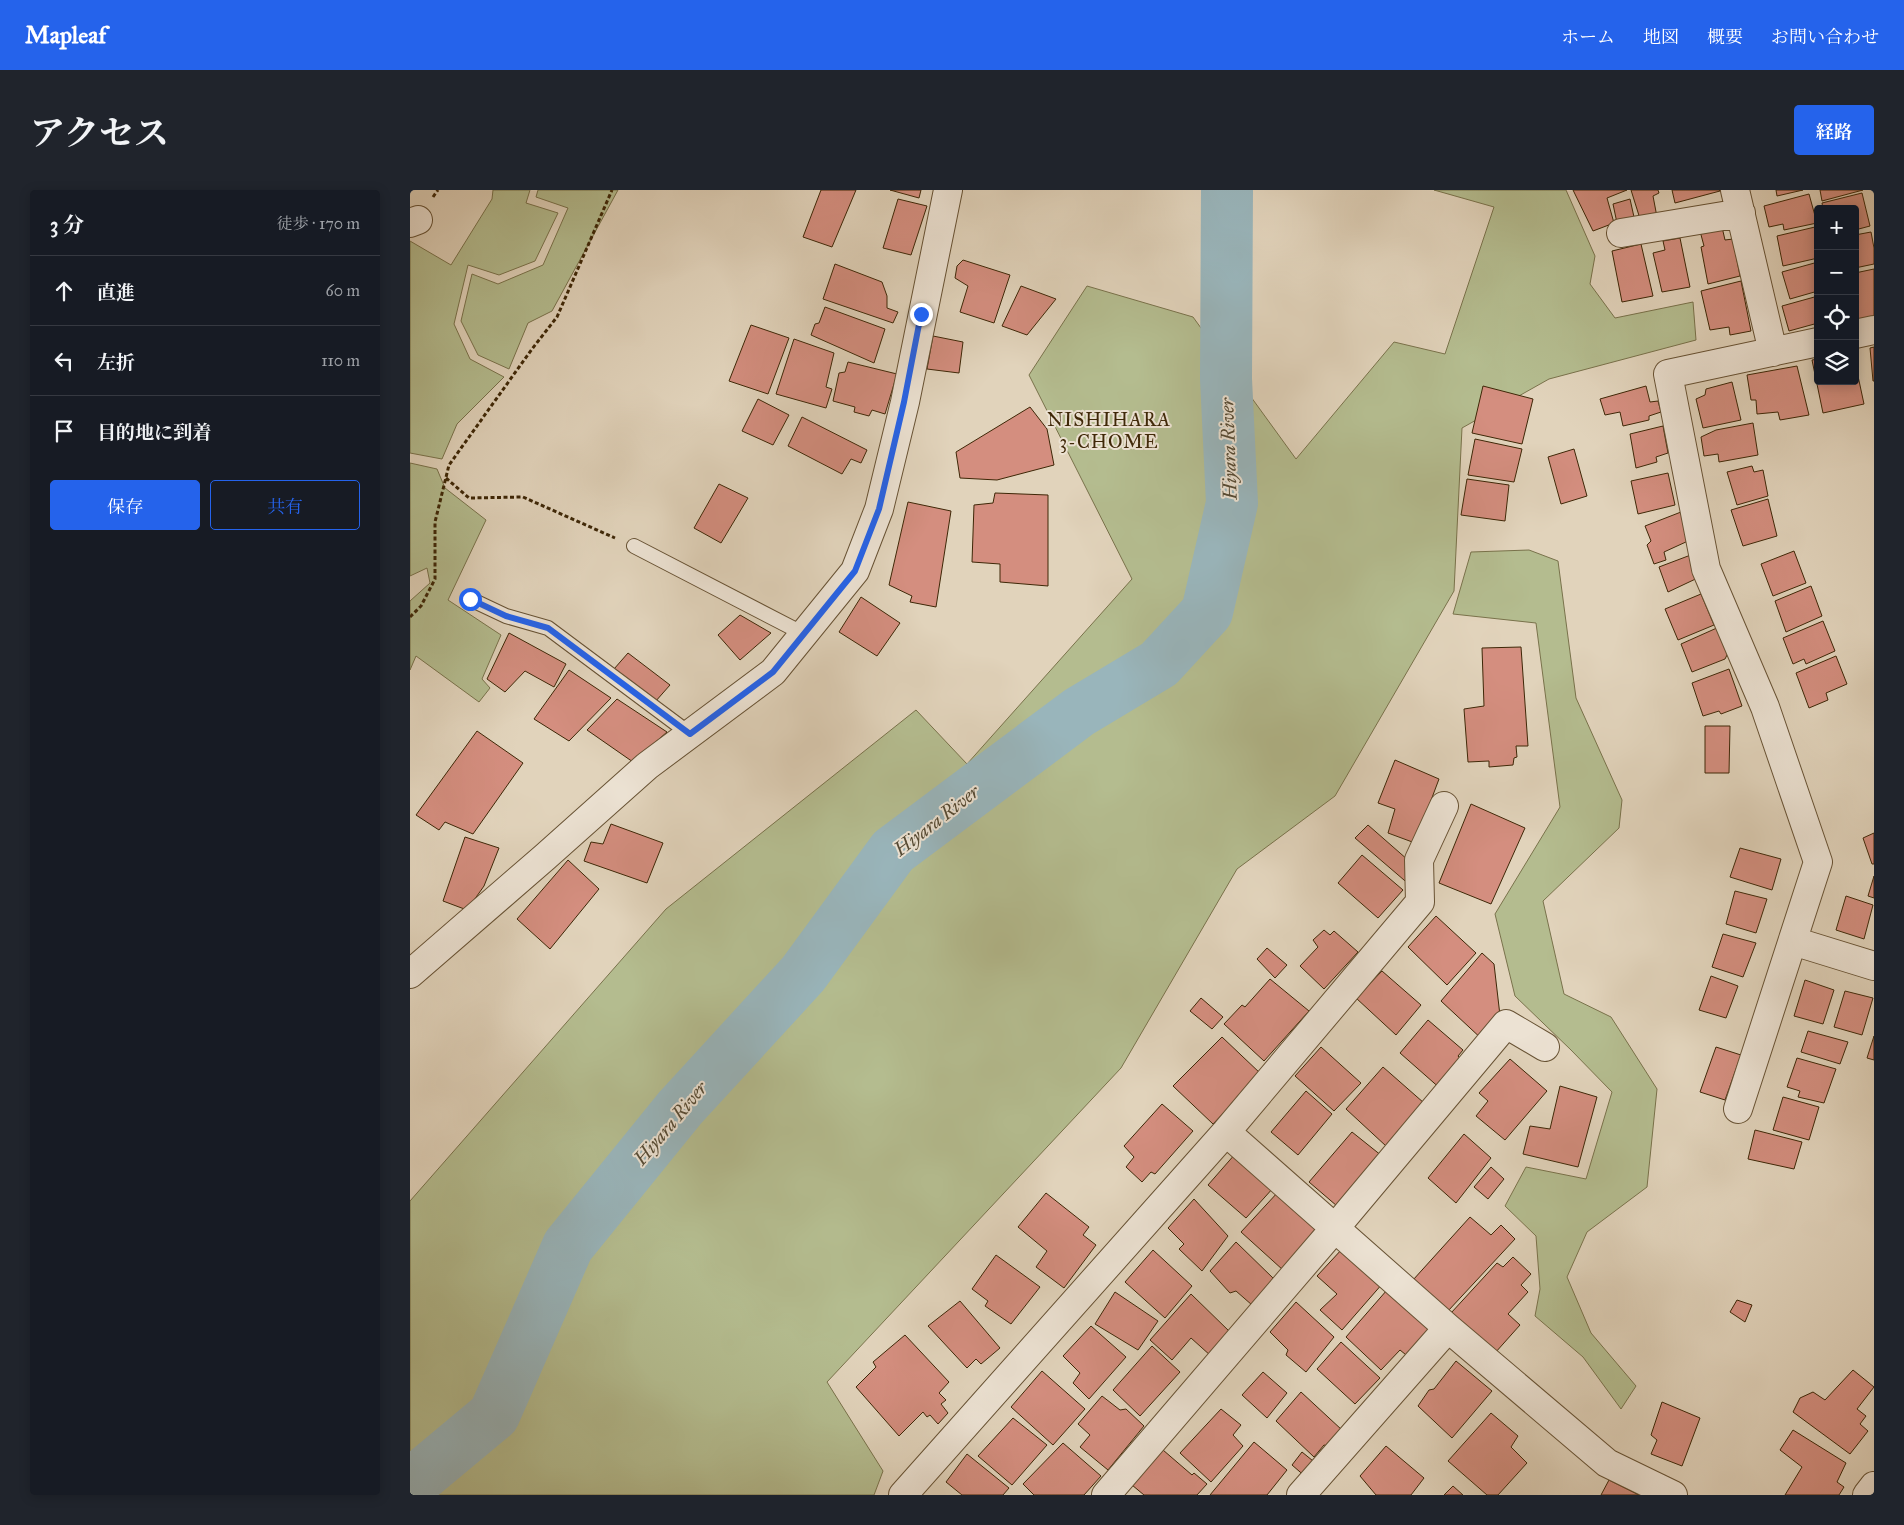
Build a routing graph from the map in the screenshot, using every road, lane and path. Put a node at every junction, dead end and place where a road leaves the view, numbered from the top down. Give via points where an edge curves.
1 (612, 190) edge
2 (948, 190) edge
3 (1738, 201) edge
4 (1621, 233) dead end
5 (1874, 330) edge
6 (1859, 333) edge
7 (1814, 343) edge
8 (1773, 352) junction
9 (446, 478) junction
10 (634, 546) joint
11 (470, 599) dead end
12 (410, 617) edge
13 (804, 634) junction
14 (690, 734) junction
15 (1444, 806) dead end
16 (1792, 941) junction
17 (1874, 966) edge
18 (410, 974) edge
19 (1545, 1047) dead end
20 (1738, 1109) dead end
21 (1226, 1132) junction
22 (1335, 1228) junction
23 (1448, 1328) junction
24 (1874, 1486) edge
25 (903, 1495) edge
26 (1106, 1495) edge
27 (1301, 1495) edge
28 (1673, 1495) edge
29 (1867, 1495) edge

1 - 9 path via 557,317 449,465
2 - 13 street via 879,509 855,571
3 - 4 street
3 - 8 street
5 - 6 street
7 - 8 street
8 - 16 street via 1668,374 1706,569 1765,707 1818,862
9 - 10 path via 469,498 523,497
9 - 12 path via 434,522 435,580 421,606
10 - 13 lane
11 - 14 lane via 506,616 548,628
13 - 14 street via 773,672
14 - 18 street via 646,766
15 - 21 street via 1419,860 1420,902
16 - 17 street
16 - 20 street
19 - 22 street via 1506,1024
21 - 22 street
21 - 25 street
22 - 23 street
22 - 26 street
23 - 27 street
23 - 28 street via 1608,1463
24 - 29 street

